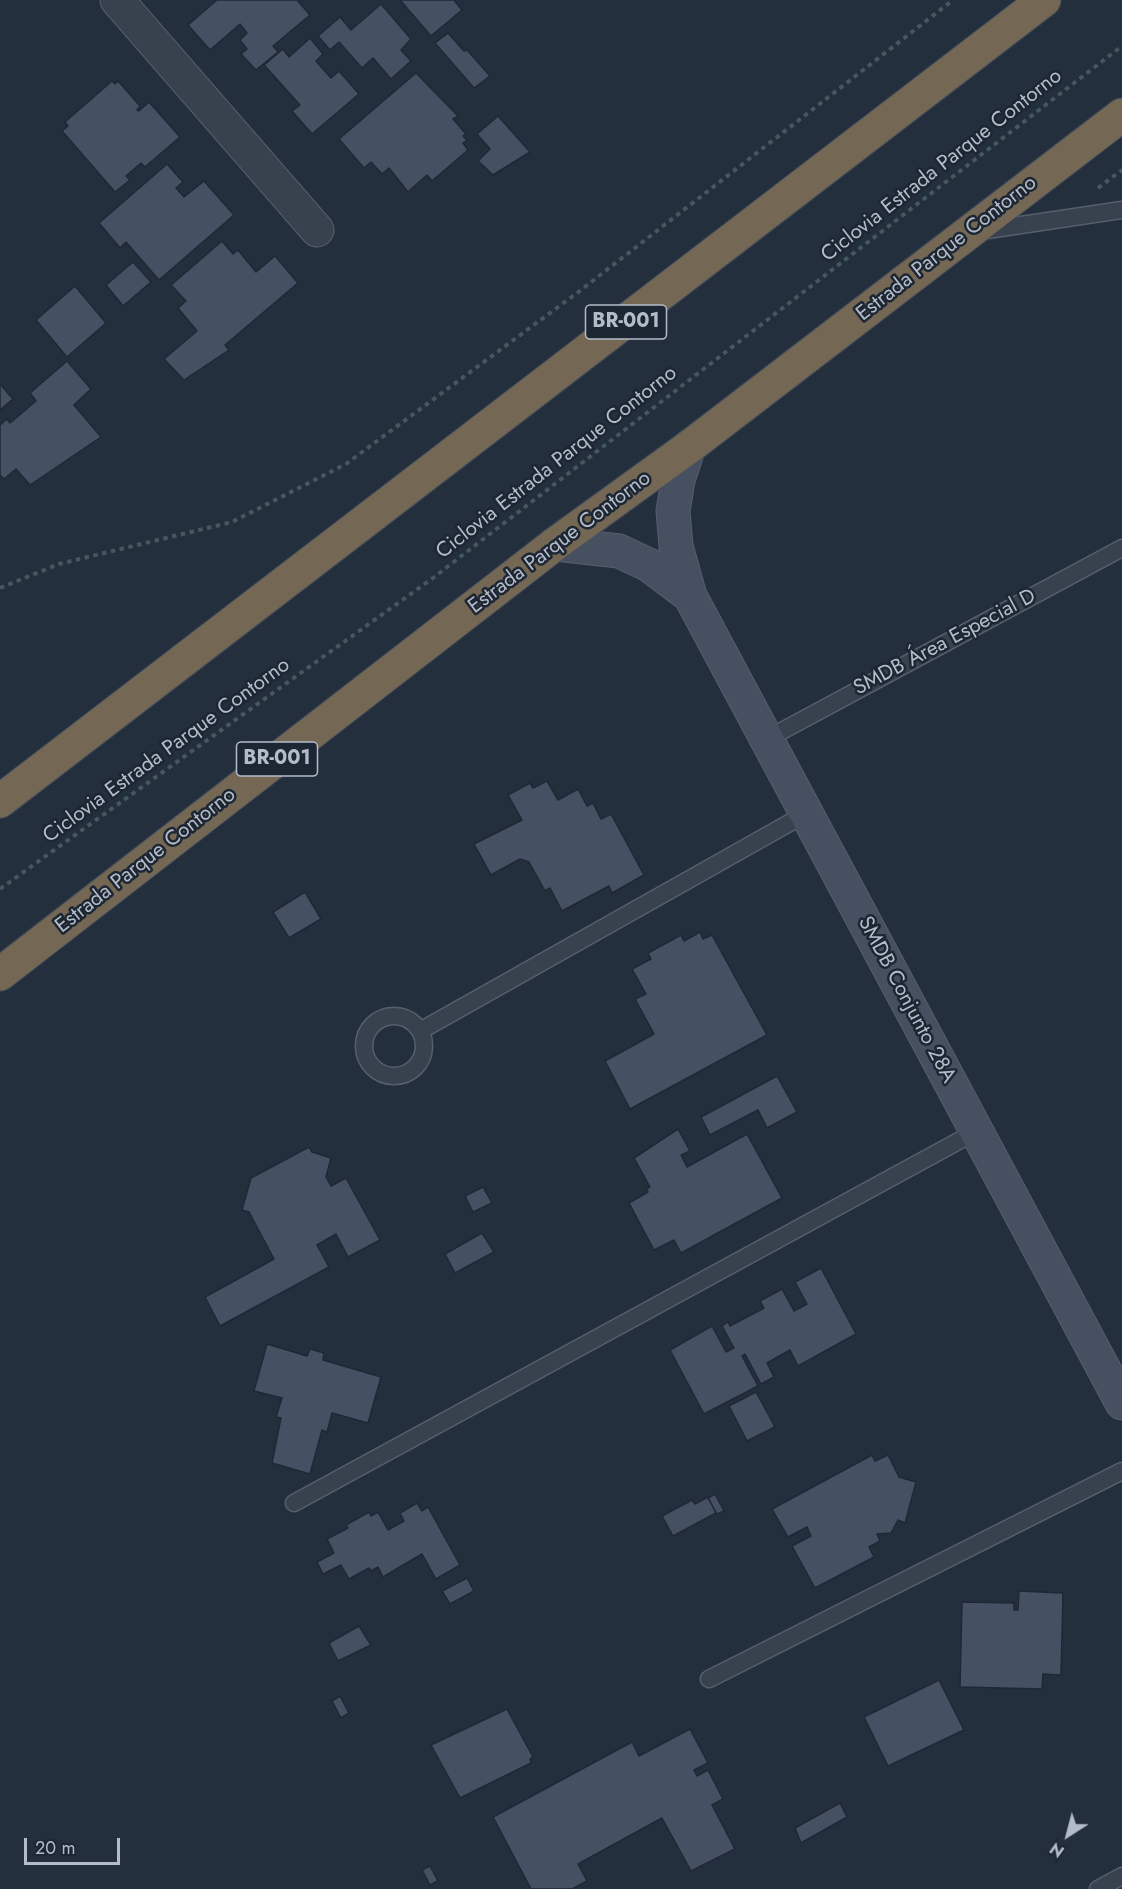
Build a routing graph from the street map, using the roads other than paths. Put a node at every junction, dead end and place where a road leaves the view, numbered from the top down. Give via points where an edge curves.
1 (117, 0) edge
2 (1044, 0) edge
3 (1122, 115) edge
4 (1122, 210) edge
5 (317, 230) dead end
6 (968, 233) junction
7 (689, 447) junction
8 (555, 544) junction
9 (1122, 548) edge
10 (690, 596) junction
11 (767, 739) junction
12 (0, 801) edge
13 (807, 813) junction
14 (3, 970) edge
15 (420, 1031) dead end
16 (977, 1131) junction
17 (1122, 1403) edge
18 (1122, 1471) edge
19 (294, 1503) dead end
20 (709, 1679) dead end
21 (1122, 1876) edge
22 (1098, 1889) edge

1 - 5 street
2 - 12 highway, BR-001
3 - 6 highway, Estrada Parque Contorno / BR-001
4 - 6 lane
6 - 7 highway, Estrada Parque Contorno / BR-001
7 - 8 highway, Estrada Parque Contorno / BR-001
7 - 10 street via 673,511 676,546
8 - 10 street via 619,551 649,565
8 - 14 highway, Estrada Parque Contorno / BR-001
9 - 11 lane, SMDB Área Especial D
10 - 11 street, SMDB Conjunto 28A
11 - 13 street, SMDB Conjunto 28A
13 - 15 lane
13 - 16 street, SMDB Conjunto 28A
16 - 17 street, SMDB Conjunto 28A
16 - 19 lane
18 - 20 lane
21 - 22 lane

